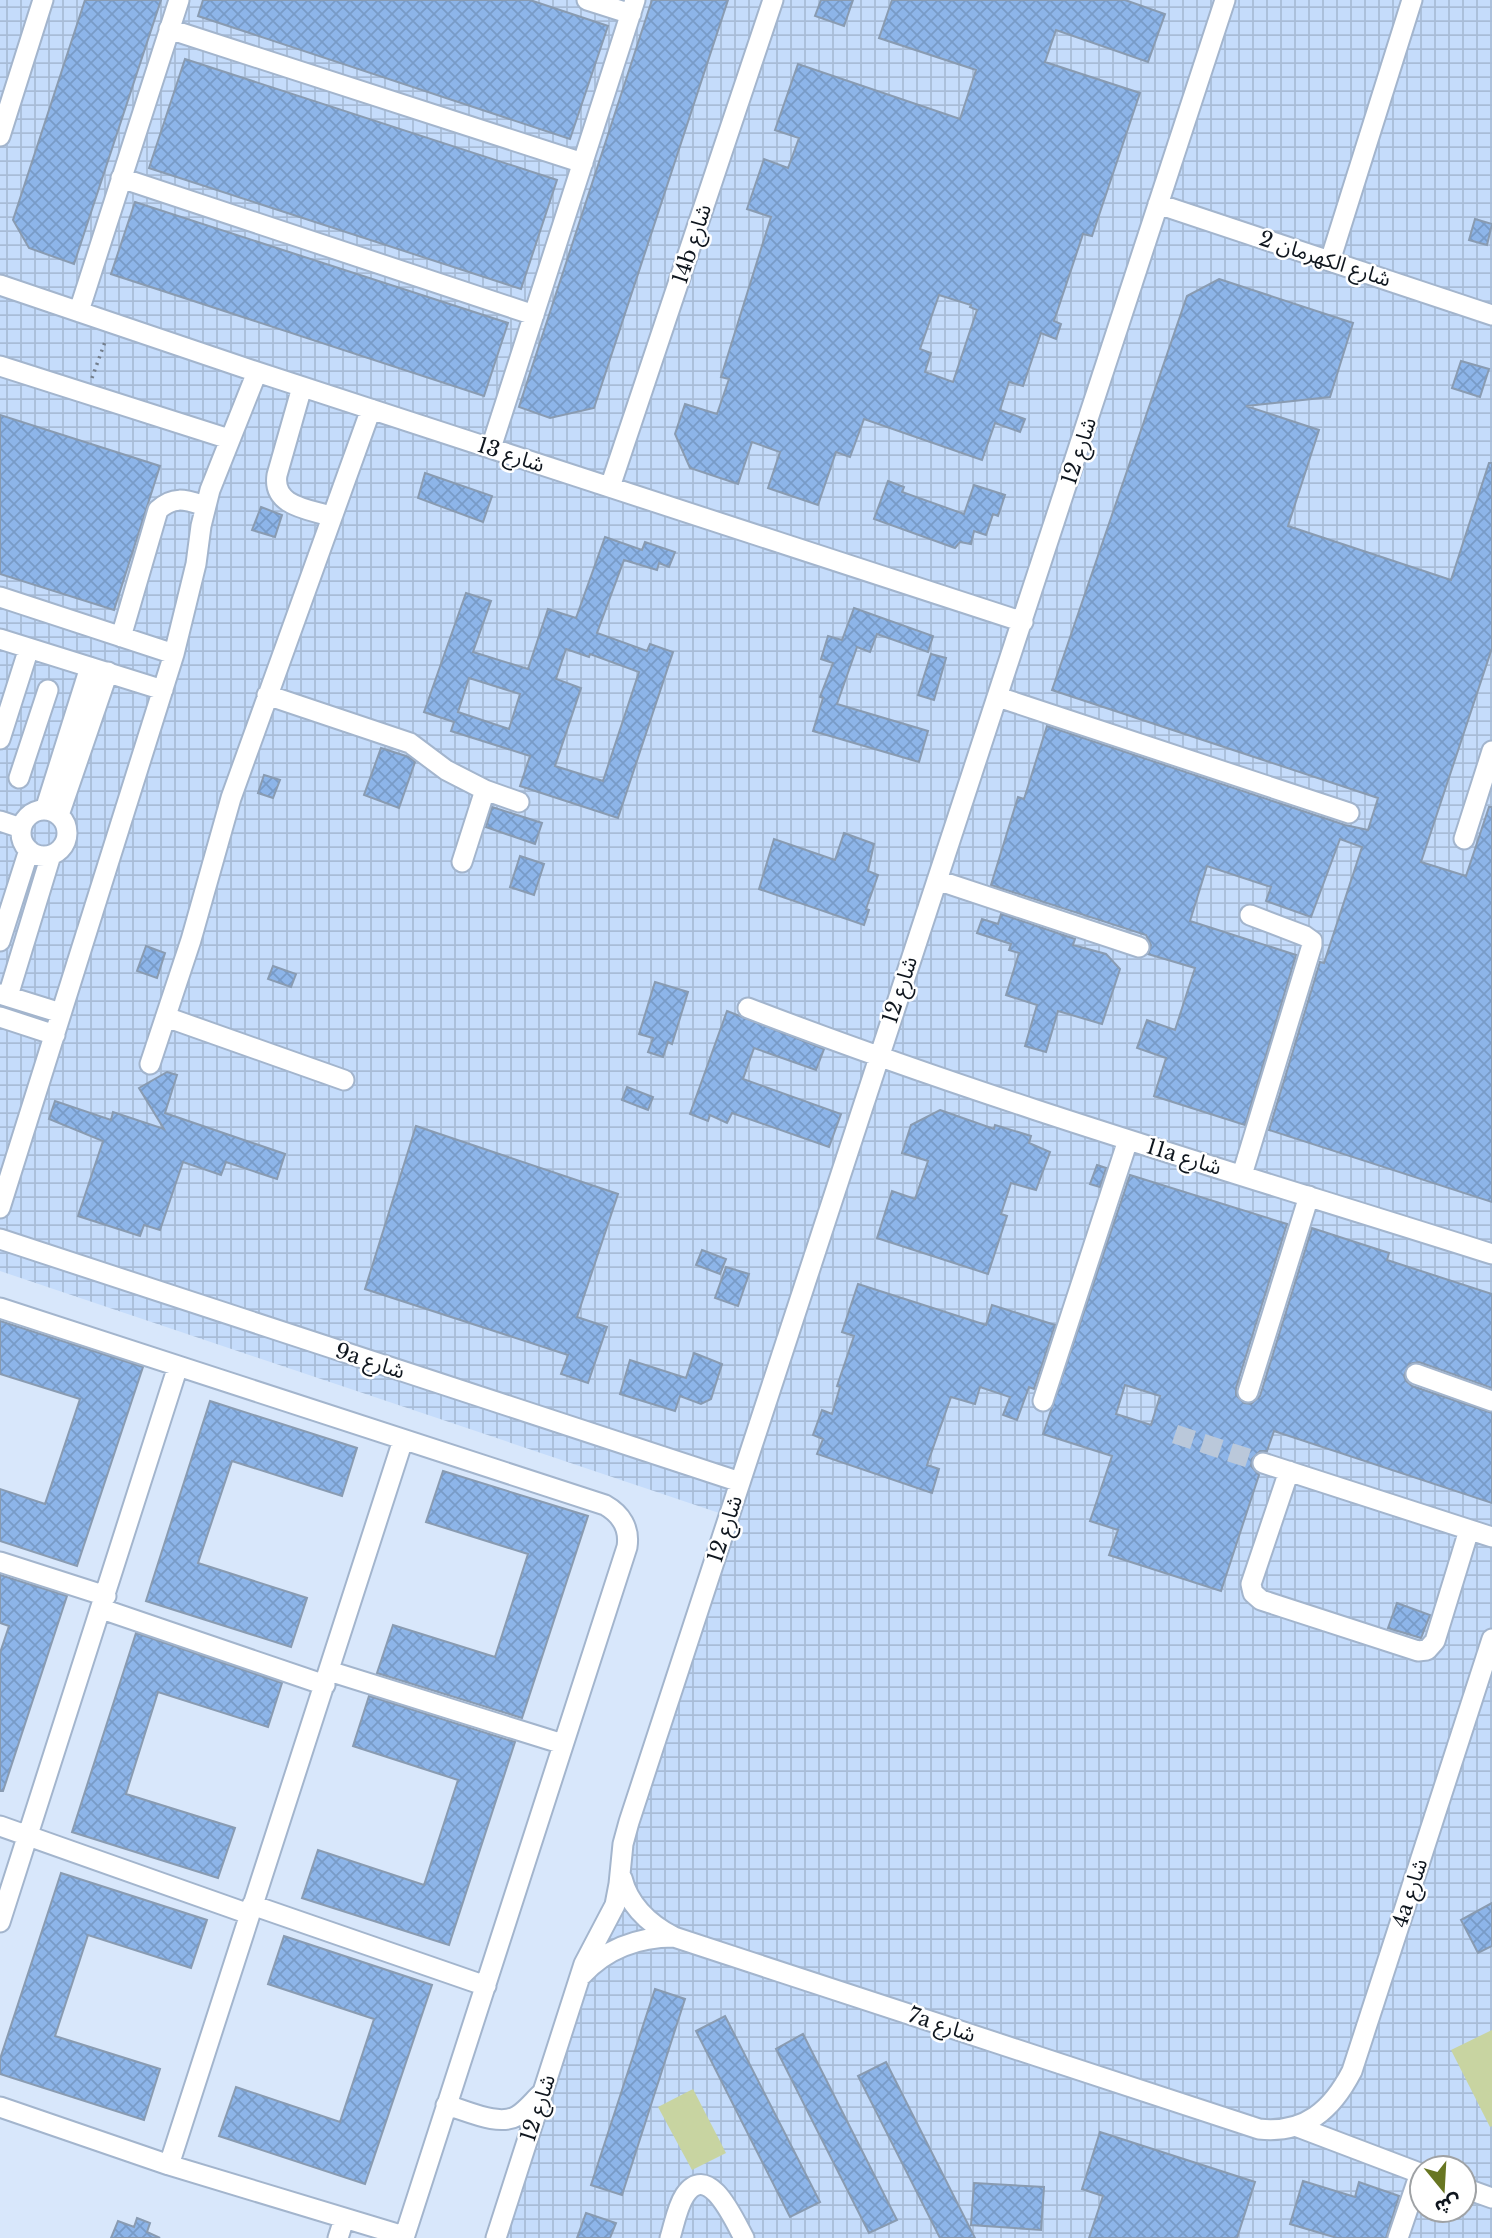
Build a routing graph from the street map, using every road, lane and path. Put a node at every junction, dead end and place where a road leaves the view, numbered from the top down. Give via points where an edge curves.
1 (43, 0) edge
2 (178, 0) edge
3 (587, 0) edge
4 (773, 0) edge
5 (1225, 0) edge
6 (1412, 0) edge
7 (633, 7) edge
8 (169, 29) junction
9 (0, 136) edge
10 (583, 163) junction
11 (121, 178) junction
12 (1158, 204) junction
13 (1330, 261) junction
14 (0, 285) edge
15 (79, 311) junction
16 (534, 315) junction
17 (1492, 315) edge
18 (111, 322) junction
19 (0, 366) edge
20 (257, 372) junction
21 (302, 387) junction
22 (87, 393) junction
23 (371, 409) junction
24 (229, 439) junction
25 (491, 449) junction
26 (610, 487) junction
27 (205, 506) junction
28 (330, 516) junction
29 (0, 597) edge
30 (1023, 622) junction
31 (121, 637) junction
32 (0, 639) edge
33 (29, 648) junction
34 (174, 653) junction
35 (99, 670) junction
36 (48, 690) dead end
37 (163, 690) junction
38 (267, 695) junction
39 (998, 696) junction
40 (34, 731) junction
41 (0, 739) edge
42 (75, 742) junction
43 (1492, 751) edge
44 (19, 778) dead end
45 (485, 790) junction
46 (519, 803) dead end
47 (52, 813) junction
48 (1349, 813) dead end
49 (0, 821) edge
50 (21, 828) junction
51 (1464, 839) dead end
52 (29, 850) junction
53 (51, 855) junction
54 (462, 862) dead end
55 (937, 880) junction
56 (4, 913) edge
57 (1250, 915) dead end
58 (31, 921) junction
59 (0, 941) edge
60 (1139, 947) dead end
61 (4, 995) edge
62 (748, 1008) dead end
63 (61, 1013) junction
64 (0, 1017) edge
65 (166, 1017) junction
66 (55, 1035) junction
67 (878, 1057) junction
68 (150, 1064) dead end
69 (344, 1080) dead end
70 (1128, 1140) junction
71 (1242, 1175) junction
72 (4, 1184) edge
73 (1309, 1196) junction
74 (0, 1209) edge
75 (0, 1239) edge
76 (1492, 1254) edge
77 (0, 1308) edge
78 (178, 1366) junction
79 (1416, 1374) dead end
80 (1248, 1392) dead end
81 (1043, 1401) dead end
82 (1492, 1401) edge
83 (403, 1440) junction
84 (1263, 1463) tunnel mouth
85 (1289, 1471) junction
86 (740, 1482) junction
87 (1469, 1530) junction
88 (1492, 1537) edge
89 (0, 1562) edge
90 (104, 1602) junction
91 (1492, 1639) edge
92 (327, 1678) junction
93 (563, 1744) junction
94 (0, 1826) edge
95 (28, 1836) junction
96 (620, 1870) junction
97 (251, 1910) junction
98 (0, 1922) edge
99 (674, 1937) junction
100 (579, 1978) junction
101 (486, 1986) junction
102 (544, 2091) junction
103 (446, 2105) junction
104 (0, 2107) edge
105 (1298, 2127) junction
106 (169, 2165) junction
107 (1408, 2169) edge
108 (1408, 2210) edge
109 (341, 2229) edge
110 (404, 2237) edge
111 (496, 2238) edge
112 (670, 2238) edge
113 (744, 2238) edge
114 (1398, 2238) edge

1 - 9 street
2 - 8 street
3 - 7 street
4 - 26 street, 14b شارع
5 - 12 street, شارع 12
6 - 13 street
7 - 10 street
8 - 10 street
8 - 11 street
10 - 16 street
11 - 15 street
11 - 16 street
12 - 13 street, شارع الكهرمان 2
12 - 30 street, شارع 12
13 - 17 street, شارع الكهرمان 2
14 - 15 street, شارع 13
15 - 18 street, شارع 13
16 - 25 street
18 - 20 street, شارع 13
18 - 22 path
19 - 22 street
20 - 21 street, شارع 13
20 - 24 street
21 - 23 street, شارع 13
21 - 28 street via 277,488 288,503
22 - 24 street
23 - 25 street, شارع 13
23 - 28 street
24 - 27 street
25 - 26 street, شارع 13
26 - 30 street, شارع 13
27 - 31 street via 181,499 158,510
27 - 34 street
28 - 38 street
29 - 31 street
30 - 39 street, شارع 12
31 - 34 street
32 - 33 street
33 - 35 street
33 - 41 street
34 - 37 street
35 - 37 street
35 - 42 street
36 - 40 street
37 - 63 street
38 - 45 street via 410,743 439,766
38 - 65 street via 218,839
39 - 48 street
39 - 55 street, شارع 12
40 - 42 street
40 - 44 street
42 - 47 street
43 - 51 street
45 - 46 street
45 - 54 street
47 - 50 street via 30,815
47 - 53 street via 67,829 67,837
49 - 50 street
50 - 52 street
52 - 53 street
52 - 56 street
53 - 58 street
55 - 60 street
55 - 67 street, شارع 12
56 - 58 street
56 - 59 street
57 - 71 street via 1305,936 1312,946
58 - 61 street
61 - 63 street
62 - 67 street, 11a شارع
63 - 66 street
64 - 66 street
65 - 68 street
65 - 69 street
66 - 72 street
67 - 70 street, 11a شارع
67 - 86 street, شارع 12
70 - 71 street, 11a شارع
70 - 81 street
71 - 73 street, 11a شارع
72 - 74 street
73 - 76 street, 11a شارع
73 - 80 street
75 - 86 street, 9a شارع
77 - 78 street
78 - 83 street
78 - 90 street
79 - 82 street
83 - 92 street
83 - 93 street via 605,1505 624,1522 627,1547
84 - 85 street
85 - 87 street
85 - 87 street via 1251,1584 1261,1600 1418,1651 1427,1650 1435,1641
86 - 96 street, شارع 12 via 625,1833
87 - 88 street
89 - 90 street
90 - 92 street
90 - 95 street
91 - 105 street, 4a شارع via 1352,2071 1330,2104
92 - 93 street
92 - 97 street
93 - 101 street
94 - 95 street
95 - 97 street
95 - 98 street
96 - 99 street, 7a شارع via 638,1911
96 - 100 street, شارع 12 via 615,1905
97 - 101 street
97 - 106 street
99 - 100 street via 629,1943 601,1957
99 - 105 street, 7a شارع via 1259,2129
100 - 102 street, شارع 12
101 - 103 street
102 - 103 street via 508,2119
102 - 111 street, شارع 12
103 - 110 street
104 - 106 street
105 - 107 street
106 - 109 street
108 - 114 street
109 - 110 street
112 - 113 street via 683,2197 702,2186 721,2197

